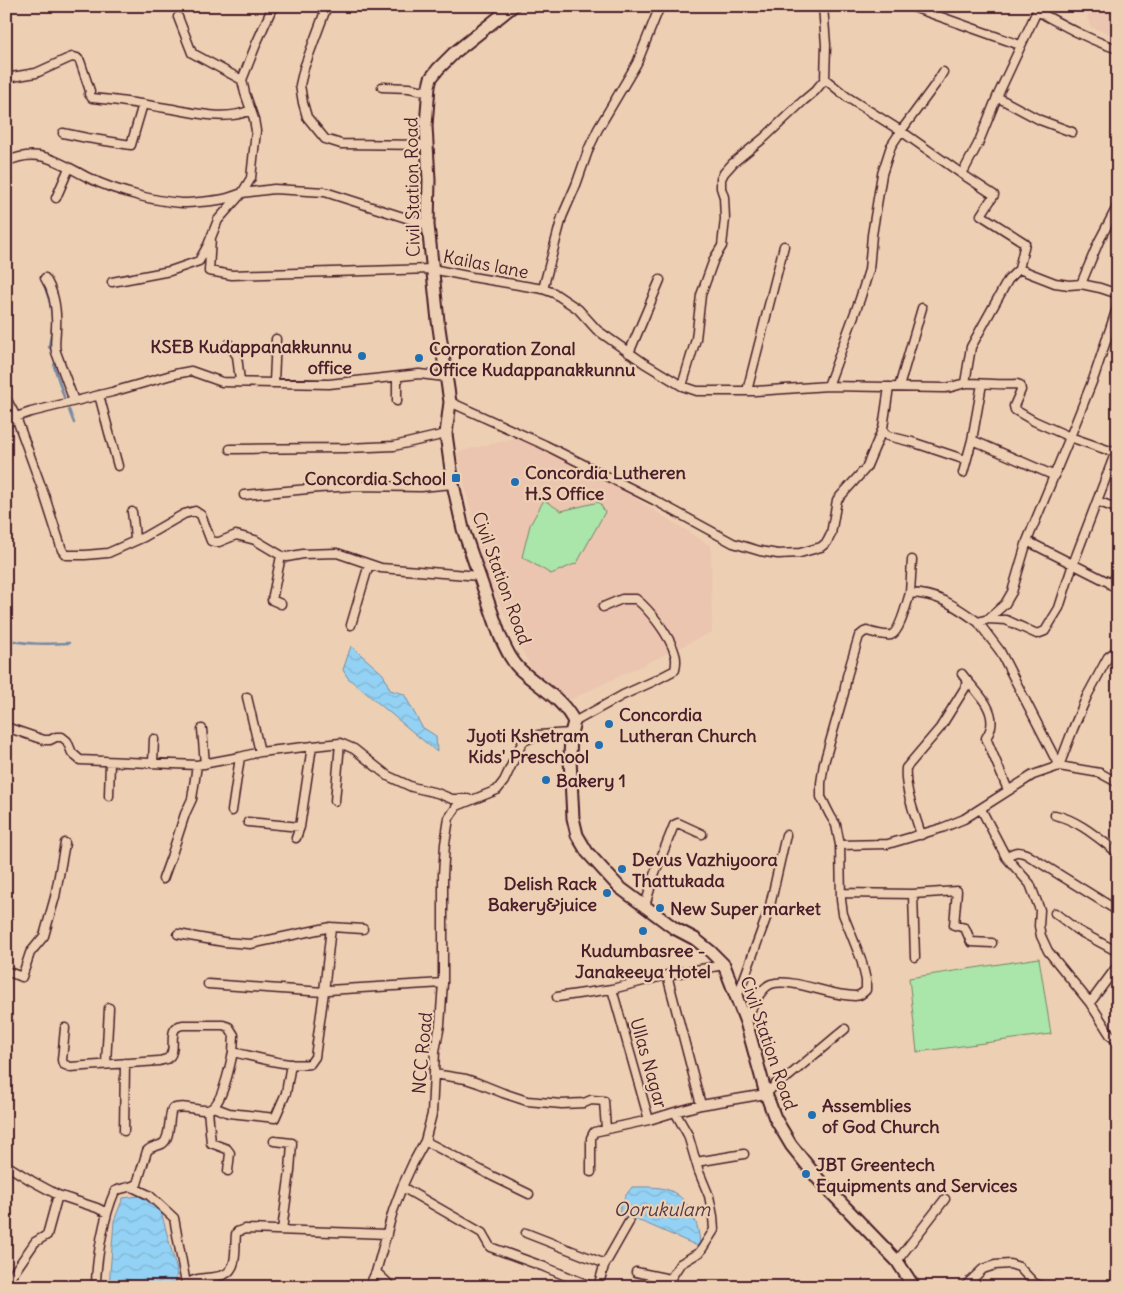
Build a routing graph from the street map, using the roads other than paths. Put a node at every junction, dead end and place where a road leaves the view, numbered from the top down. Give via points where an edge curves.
1 (273, 6) edge
2 (327, 6) edge
3 (660, 6) edge
4 (823, 6) edge
5 (910, 6) edge
6 (510, 7) edge
7 (1037, 8) edge
8 (178, 17) dead end
9 (1020, 45) junction
10 (1118, 49) edge
11 (943, 72) dead end
12 (6, 78) edge
13 (825, 79) junction
14 (242, 80) junction
15 (382, 87) dead end
16 (429, 92) junction
17 (997, 97) junction
18 (143, 104) junction
19 (251, 110) junction
20 (901, 131) junction
21 (1072, 132) dead end
22 (63, 133) dead end
23 (428, 145) junction
24 (6, 162) edge
25 (69, 168) junction
26 (962, 174) junction
27 (242, 193) junction
28 (56, 198) dead end
29 (1118, 205) edge
30 (428, 226) junction
31 (211, 237) junction
32 (784, 246) dead end
33 (1019, 268) junction
34 (432, 269) junction
35 (45, 278) dead end
36 (660, 280) dead end
37 (112, 282) dead end
38 (1081, 284) junction
39 (543, 289) junction
40 (1118, 294) edge
41 (1118, 305) edge
42 (922, 308) dead end
43 (276, 339) dead end
44 (229, 344) dead end
45 (629, 353) junction
46 (446, 376) junction
47 (397, 377) junction
48 (240, 381) junction
49 (274, 382) junction
50 (965, 383) junction
51 (982, 384) junction
52 (682, 386) junction
53 (828, 386) junction
54 (889, 387) junction
55 (899, 388) junction
56 (747, 391) junction
57 (100, 395) junction
58 (6, 398) edge
59 (397, 400) dead end
60 (74, 401) junction
61 (450, 402) junction
62 (16, 418) junction
63 (6, 424) edge
64 (883, 428) junction
65 (446, 434) junction
66 (1070, 437) junction
67 (972, 440) junction
68 (230, 450) dead end
69 (1117, 450) edge
70 (966, 460) junction
71 (118, 466) dead end
72 (963, 473) dead end
73 (1055, 476) junction
74 (453, 484) junction
75 (244, 495) dead end
76 (1097, 501) junction
77 (1118, 508) edge
78 (132, 512) dead end
79 (135, 540) junction
80 (1027, 541) junction
81 (281, 556) junction
82 (912, 560) dead end
83 (369, 564) junction
84 (1073, 564) junction
85 (1118, 572) edge
86 (479, 576) junction
87 (1115, 586) edge
88 (910, 593) junction
89 (281, 604) dead end
90 (602, 607) dead end
91 (988, 619) junction
92 (978, 622) junction
93 (352, 625) dead end
94 (1118, 652) edge
95 (962, 674) dead end
96 (968, 683) junction
97 (247, 697) dead end
98 (6, 727) edge
99 (572, 728) junction
100 (202, 729) dead end
101 (154, 739) dead end
102 (340, 743) junction
103 (312, 746) junction
104 (260, 752) junction
105 (240, 757) junction
106 (110, 762) junction
107 (153, 763) junction
108 (201, 764) junction
109 (1060, 766) junction
110 (1118, 783) edge
111 (1008, 790) junction
112 (109, 796) dead end
113 (473, 799) junction
114 (335, 801) dead end
115 (982, 809) junction
116 (232, 811) dead end
117 (1055, 816) dead end
118 (248, 822) dead end
119 (300, 827) junction
120 (702, 834) dead end
121 (786, 835) dead end
122 (921, 835) junction
123 (296, 838) dead end
124 (65, 843) dead end
125 (840, 845) junction
126 (1118, 853) edge
127 (1006, 857) junction
128 (163, 879) dead end
129 (841, 893) junction
130 (913, 894) junction
131 (645, 906) junction
132 (1118, 911) edge
133 (1055, 913) dead end
134 (331, 927) junction
135 (363, 929) dead end
136 (178, 934) dead end
137 (992, 943) dead end
138 (1118, 952) edge
139 (916, 957) dead end
140 (724, 965) junction
141 (1118, 965) edge
142 (6, 971) edge
143 (667, 976) junction
144 (443, 983) junction
145 (208, 984) dead end
146 (612, 989) junction
147 (324, 992) junction
148 (557, 997) dead end
149 (737, 998) junction
150 (1090, 1003) junction
151 (109, 1008) dead end
152 (746, 1022) junction
153 (66, 1028) dead end
154 (845, 1029) dead end
155 (1118, 1042) edge
156 (234, 1052) junction
157 (125, 1063) junction
158 (106, 1064) junction
159 (291, 1064) junction
160 (434, 1074) junction
161 (766, 1094) junction
162 (700, 1105) junction
163 (211, 1109) junction
164 (675, 1112) junction
165 (649, 1120) junction
166 (606, 1129) junction
167 (124, 1131) dead end
168 (274, 1141) dead end
169 (425, 1141) junction
170 (744, 1154) dead end
171 (696, 1162) junction
172 (6, 1165) edge
173 (228, 1171) dead end
174 (591, 1172) dead end
175 (132, 1187) junction
176 (402, 1187) junction
177 (529, 1194) dead end
178 (58, 1195) junction
179 (945, 1199) dead end
180 (108, 1213) junction
181 (629, 1222) dead end
182 (282, 1230) junction
183 (526, 1233) dead end
184 (387, 1234) junction
185 (897, 1261) junction
186 (604, 1266) junction
187 (376, 1272) junction
188 (636, 1272) dead end
189 (670, 1279) junction
190 (6, 1284) edge
191 (186, 1286) edge
192 (96, 1287) edge
193 (368, 1287) edge
194 (392, 1287) edge
195 (593, 1287) edge
196 (598, 1287) edge
197 (665, 1287) edge
198 (914, 1287) edge
199 (964, 1287) edge
200 (1042, 1287) edge

1 - 14 street
2 - 23 street via 300,85 307,116 325,139 341,144
3 - 39 street, Kailas lane via 637,63 588,148 562,217
4 - 13 street
5 - 9 street
6 - 16 main road, Civil Station Road via 438,69 431,78
7 - 9 street
7 - 10 street via 1064,26
8 - 14 street via 192,53
9 - 17 street
11 - 20 street
12 - 18 street via 36,73 72,57 78,58 92,98
13 - 20 street
13 - 52 street via 724,172 721,179 725,219 722,246 701,295 696,338
14 - 19 street
15 - 16 street
16 - 23 main road, Civil Station Road
17 - 21 street via 1040,120
17 - 26 street
18 - 19 street via 220,116
18 - 22 street via 132,145
19 - 27 street via 256,131 252,178
20 - 26 street
20 - 53 street via 891,146 882,174 869,270
23 - 30 main road, Civil Station Road
24 - 25 street via 32,155
25 - 27 street via 139,196 181,203 224,199
25 - 28 street
26 - 33 street via 994,195 981,215 1025,243
27 - 30 street via 274,189 325,192
27 - 31 street via 218,220
29 - 38 street
30 - 34 main road, Civil Station Road
31 - 34 street, Kailas lane via 210,271 232,274
31 - 37 street via 199,262
32 - 56 street
33 - 38 street via 1055,283
33 - 50 street via 1008,280 971,347
34 - 39 street, Kailas lane
34 - 46 main road, Civil Station Road
35 - 60 street via 55,304 54,345
36 - 45 street
38 - 40 street
39 - 45 street via 578,309 596,330
41 - 66 street
42 - 55 street
43 - 49 street
44 - 48 street via 237,356
45 - 52 street
46 - 47 street via 419,374
46 - 61 main road, Civil Station Road
47 - 49 street via 330,384
47 - 59 street
48 - 49 street
48 - 57 street via 222,382 191,371
50 - 51 street
50 - 55 street via 953,388
51 - 66 street via 1017,384 1021,390 1015,410
51 - 67 street
52 - 56 street via 697,391
53 - 54 street
53 - 56 street
54 - 55 street
54 - 64 street
57 - 60 street
57 - 71 street
58 - 62 street
60 - 62 street
61 - 64 street via 545,445 733,543 778,554 800,553 827,542 837,500 866,468
61 - 65 main road, Civil Station Road
62 - 63 street
62 - 79 street via 66,555 108,553
64 - 70 street via 888,436
65 - 68 street via 394,446
65 - 74 main road, Civil Station Road
66 - 69 street
66 - 73 street
67 - 70 street
67 - 73 street
69 - 76 street
70 - 72 street
73 - 80 street
74 - 75 street via 319,488
74 - 86 main road, Civil Station Road via 463,529
76 - 77 street
76 - 84 street
78 - 79 street
79 - 81 street via 195,511 201,515 211,541 219,542 236,535 255,540
80 - 84 street
80 - 91 street via 1012,592 999,611
81 - 83 street via 331,553
81 - 89 street via 272,600
82 - 88 street
83 - 86 street via 398,570
83 - 93 street
84 - 87 street
84 - 91 street via 1059,608 1045,631 1037,634 1006,620
85 - 87 street
86 - 99 main road, Civil Station Road via 500,636 515,663 568,710
88 - 92 street via 926,594 950,603
88 - 125 street via 898,628 892,634 867,631 859,636 846,676 821,783 821,797 836,824
90 - 99 street via 622,598 636,598 658,622 668,639 676,655 675,670 623,695
91 - 92 street
92 - 109 street via 1000,651
94 - 109 street via 1108,657 1087,696
95 - 96 street
96 - 111 street via 985,701 991,718 986,738
96 - 122 street via 940,728 906,768 905,777
97 - 104 street
98 - 106 street via 44,740 62,737 80,760
99 - 113 street via 524,741 497,790
99 - 131 main road, Civil Station Road via 570,759 577,835 587,852 619,887
100 - 108 street
101 - 107 street
102 - 103 street
102 - 113 street via 354,749 388,776 412,787 452,799
102 - 114 street
103 - 104 street
103 - 119 street
104 - 105 street
105 - 108 street
105 - 116 street
106 - 107 street
106 - 112 street
107 - 108 street
108 - 128 street
109 - 110 street via 1100,773
109 - 111 street via 1033,775
111 - 115 street
113 - 144 street, NCC Road via 457,806 449,818 444,861
115 - 122 street
115 - 127 street
117 - 126 street via 1081,825
118 - 119 street
119 - 123 street
120 - 131 street via 678,823 674,825
121 - 149 street via 769,910
122 - 125 street via 888,844
124 - 142 street via 44,936 30,953 22,977
125 - 129 street
127 - 132 street via 1016,851 1026,854
127 - 150 street via 1030,884 1040,910 1039,926 1048,951
129 - 130 street
129 - 152 street via 843,914 861,959 866,990 855,996 793,983 770,984 751,1008
130 - 137 street via 958,891 954,925 965,928 971,942
130 - 139 street
131 - 140 main road, Civil Station Road via 694,939
133 - 138 street via 1077,930
134 - 135 street
134 - 136 street via 250,944
134 - 147 street
140 - 143 street
140 - 149 main road, Civil Station Road
141 - 150 street
143 - 146 street
143 - 162 street
144 - 147 street
144 - 160 street, NCC Road
145 - 147 street
146 - 148 street
146 - 165 street, Ullas Nagar
147 - 159 street via 315,1057 310,1064
149 - 152 main road, Civil Station Road
150 - 155 street
151 - 158 street
152 - 161 main road, Civil Station Road
153 - 158 street via 63,1064 70,1067
154 - 161 street
156 - 157 street via 234,1035 229,1027 184,1025 175,1028 172,1052 167,1059
156 - 159 street
156 - 163 street via 225,1085
157 - 158 street
157 - 167 street
159 - 163 street via 286,1093 275,1118
160 - 166 street via 478,1082 527,1102 604,1101
160 - 169 street, NCC Road via 432,1114
161 - 162 street, Ullas Nagar
161 - 185 main road, Civil Station Road via 791,1145 819,1180
162 - 164 street, Ullas Nagar
163 - 173 street via 211,1143 230,1152
163 - 175 street via 172,1109 167,1138 147,1151 138,1184
164 - 165 street, Ullas Nagar
164 - 171 street via 688,1135
165 - 166 street
166 - 174 street via 591,1136
168 - 182 street via 292,1143
169 - 176 street, NCC Road
169 - 177 street
170 - 171 street
171 - 189 street via 709,1196 714,1230 700,1252 680,1264
172 - 178 street
175 - 180 street via 115,1191
175 - 191 street via 149,1195 174,1218
176 - 184 street, NCC Road
176 - 195 street via 482,1233 490,1247
178 - 180 street
178 - 190 street via 47,1235 35,1242
179 - 185 street
180 - 192 street
181 - 186 street
182 - 184 street
182 - 191 street via 238,1231 234,1262 227,1274 192,1280
183 - 186 street
184 - 187 street, NCC Road
185 - 198 main road, Civil Station Road
186 - 196 street
187 - 193 street, NCC Road
187 - 194 street
188 - 189 street
189 - 197 street
199 - 200 street via 983,1269 1010,1264 1019,1267

